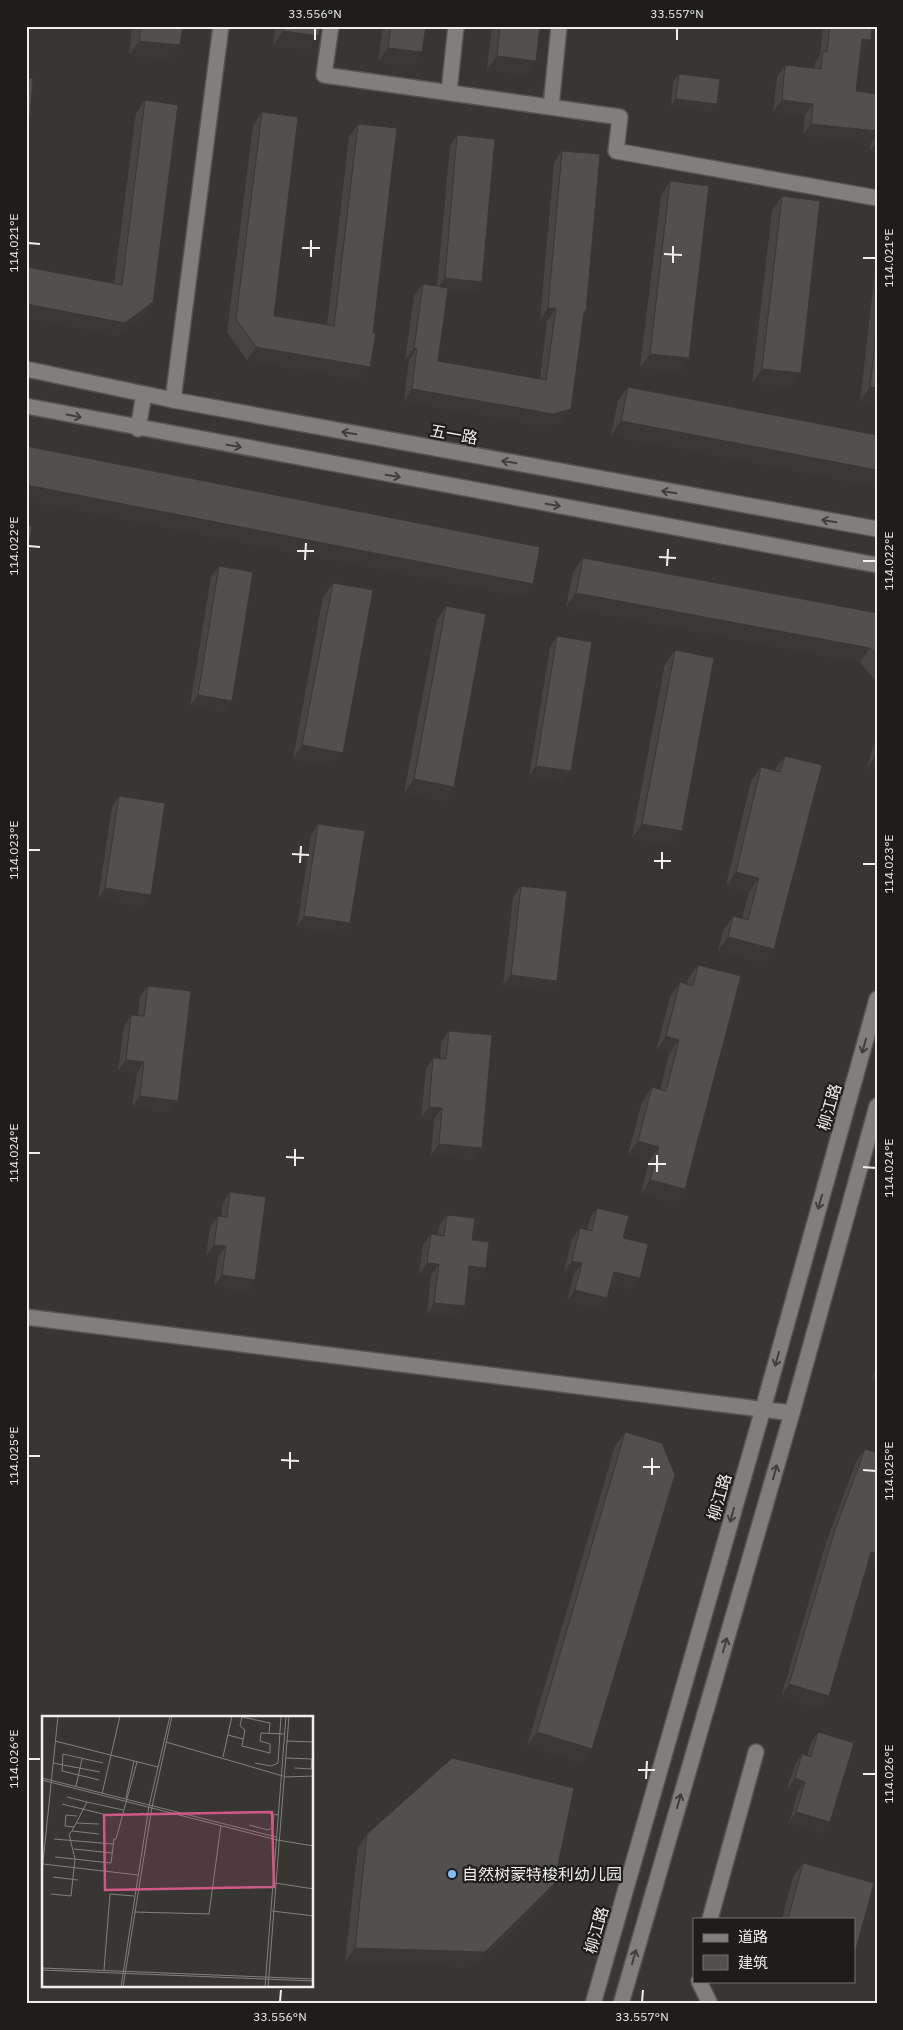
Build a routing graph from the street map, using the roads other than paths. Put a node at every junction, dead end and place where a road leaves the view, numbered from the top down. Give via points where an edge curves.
1 (221, 26) edge
2 (331, 26) edge
3 (456, 26) edge
4 (559, 26) edge
5 (449, 92) junction
6 (550, 107) junction
7 (877, 198) edge
8 (26, 370) edge
9 (144, 394) junction
10 (173, 400) junction
11 (26, 406) edge
12 (138, 429) junction
13 (877, 529) edge
14 (877, 565) edge
15 (877, 999) edge
16 (877, 1106) edge
17 (26, 1317) edge
18 (763, 1409) junction
19 (792, 1412) junction
20 (756, 1752) dead end
21 (710, 1918) edge
22 (699, 1982) edge
23 (593, 2004) edge
24 (620, 2004) edge
25 (710, 2004) edge

1 - 10 street
2 - 5 street via 324,75
3 - 5 street
4 - 6 street
5 - 6 street
6 - 7 street via 620,117 616,151
8 - 9 street, 五一路
9 - 10 street, 五一路
9 - 12 street
13 -> 10 street, 五一路
11 -> 12 street
12 -> 14 street
15 -> 18 street, 柳江路
16 - 19 street
17 - 18 street
18 - 19 street
18 -> 23 street, 柳江路
24 -> 19 street
20 - 21 street
22 - 25 street

